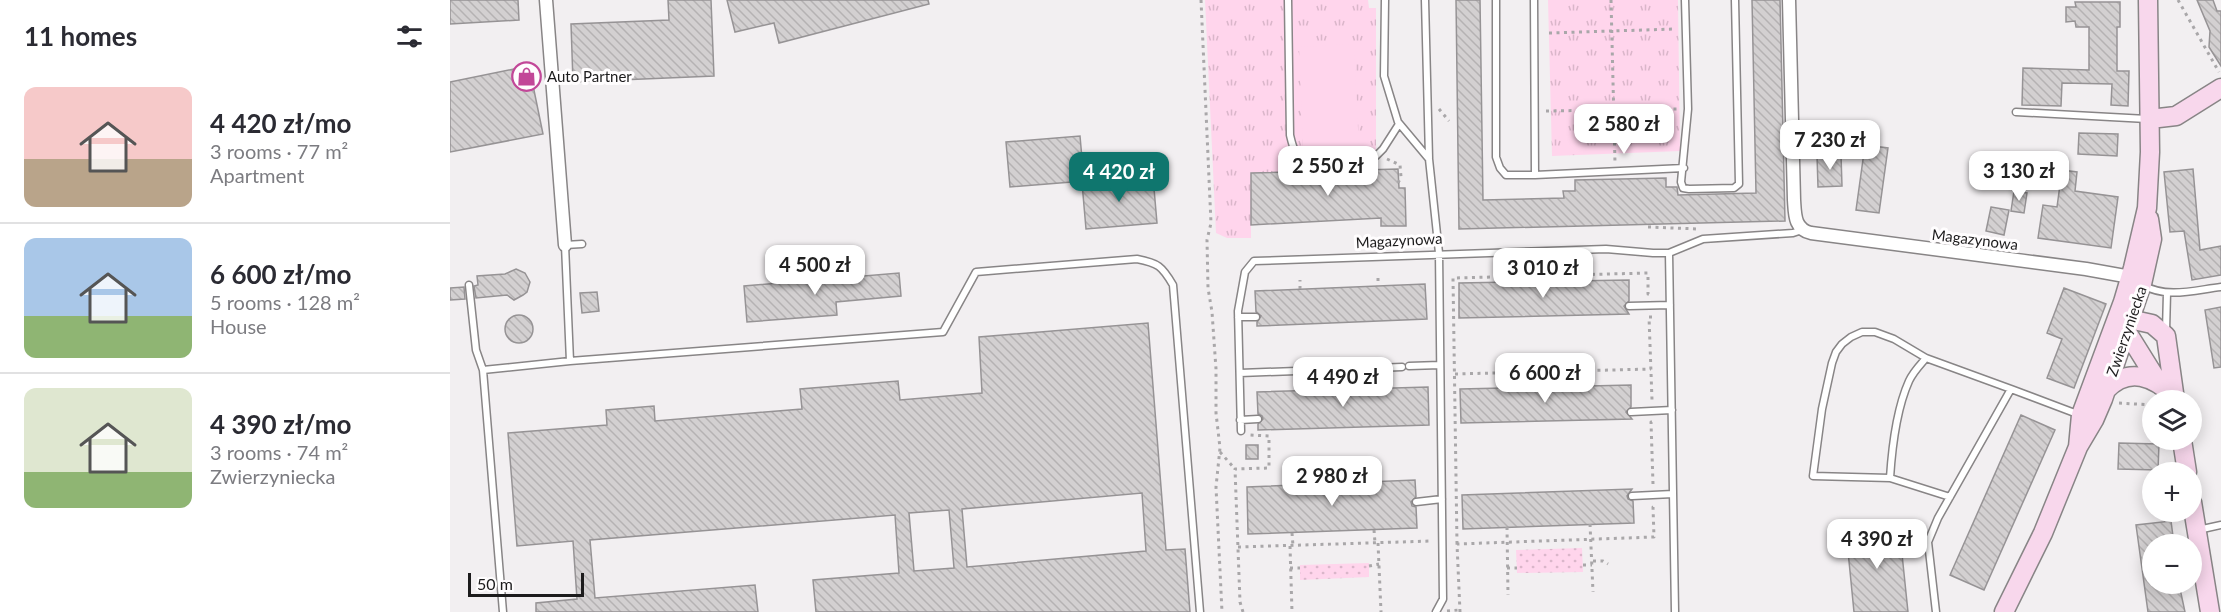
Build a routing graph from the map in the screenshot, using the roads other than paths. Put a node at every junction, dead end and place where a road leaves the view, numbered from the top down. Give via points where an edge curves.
1 (546, 0) edge
2 (1288, 0) edge
3 (1385, 0) edge
4 (1425, 0) edge
5 (1496, 0) edge
6 (1534, 0) edge
7 (1685, 0) edge
8 (1735, 0) edge
9 (1789, 0) edge
10 (2148, 0) edge
11 (2220, 80) edge
12 (2016, 112) dead end
13 (2150, 119) junction
14 (1399, 124) junction
15 (1429, 159) junction
16 (1684, 168) junction
17 (1535, 175) junction
18 (1802, 230) junction
19 (582, 244) dead end
20 (565, 245) junction
21 (1439, 253) junction
22 (1669, 253) junction
23 (2137, 281) junction
24 (469, 285) dead end
25 (2221, 286) edge
26 (2167, 292) junction
27 (1670, 305) junction
28 (1629, 306) dead end
29 (1238, 317) junction
30 (1256, 317) dead end
31 (2125, 322) junction
32 (2166, 336) junction
33 (1926, 358) junction
34 (570, 361) junction
35 (1440, 365) junction
36 (483, 370) junction
37 (1240, 373) junction
38 (2160, 385) junction
39 (2011, 389) junction
40 (2165, 390) edge
41 (2174, 390) edge
42 (2109, 396) junction
43 (1671, 410) junction
44 (1631, 412) dead end
45 (2088, 418) junction
46 (1258, 419) dead end
47 (1240, 420) junction
48 (1241, 431) dead end
49 (1890, 478) junction
50 (1673, 494) junction
51 (1632, 496) dead end
52 (1950, 497) junction
53 (1442, 499) junction
54 (1416, 502) dead end
55 (2195, 522) edge
56 (2221, 525) edge
57 (2196, 531) junction
58 (1675, 611) edge
59 (503, 612) edge
60 (1200, 612) edge
61 (1436, 612) edge
62 (1936, 612) edge
63 (2004, 612) edge
64 (2210, 612) edge

1 - 20 street
2 - 14 lane via 1290,135 1298,156 1307,160 1376,156
3 - 14 lane via 1384,76
4 - 15 lane
5 - 17 lane via 1496,157 1506,175
6 - 17 lane
7 - 16 lane via 1688,109
8 - 16 lane via 1739,184 1734,188 1683,188
9 - 18 street via 1794,200 1795,217
10 - 13 street, Zwierzyniecka
11 - 13 street via 2176,116
12 - 13 lane
13 - 23 street, Zwierzyniecka via 2147,208
14 - 15 lane
15 - 21 lane
16 - 17 lane
18 - 22 lane, Magazynowa via 1703,239
18 - 23 street, Magazynowa via 2086,269
19 - 20 lane
20 - 34 lane
21 - 22 lane, Magazynowa via 1606,249
21 - 29 lane, Magazynowa via 1258,260 1245,272
21 - 35 lane
22 - 27 lane
23 - 26 lane
23 - 31 street, Zwierzyniecka
24 - 36 lane via 476,350
25 - 26 lane
26 - 32 lane
27 - 28 lane
27 - 43 lane
29 - 30 lane
29 - 37 lane
31 - 32 street via 2152,324
31 - 38 street
31 - 42 street, Zwierzyniecka
31 - 45 street, Zwierzyniecka
32 - 41 street
33 - 39 lane
33 - 49 lane via 1904,396
33 - 49 lane via 1894,339 1862,332 1842,344 1832,363 1813,476
34 - 36 lane
34 - 60 lane via 944,332 976,272 1153,262 1164,270 1173,285
35 - 37 lane
35 - 53 lane
36 - 59 lane
37 - 47 lane
38 - 40 street
38 - 42 street via 2127,376 2114,382
39 - 45 lane
39 - 52 lane
42 - 45 street, Zwierzyniecka
43 - 44 lane
43 - 50 lane
45 - 63 street, Zwierzyniecka via 2043,533
46 - 47 lane
47 - 48 lane
49 - 52 lane
50 - 51 lane
50 - 58 lane
52 - 62 lane via 1928,542
53 - 54 lane
53 - 61 lane via 1443,598
55 - 57 street
56 - 57 lane
57 - 64 street

